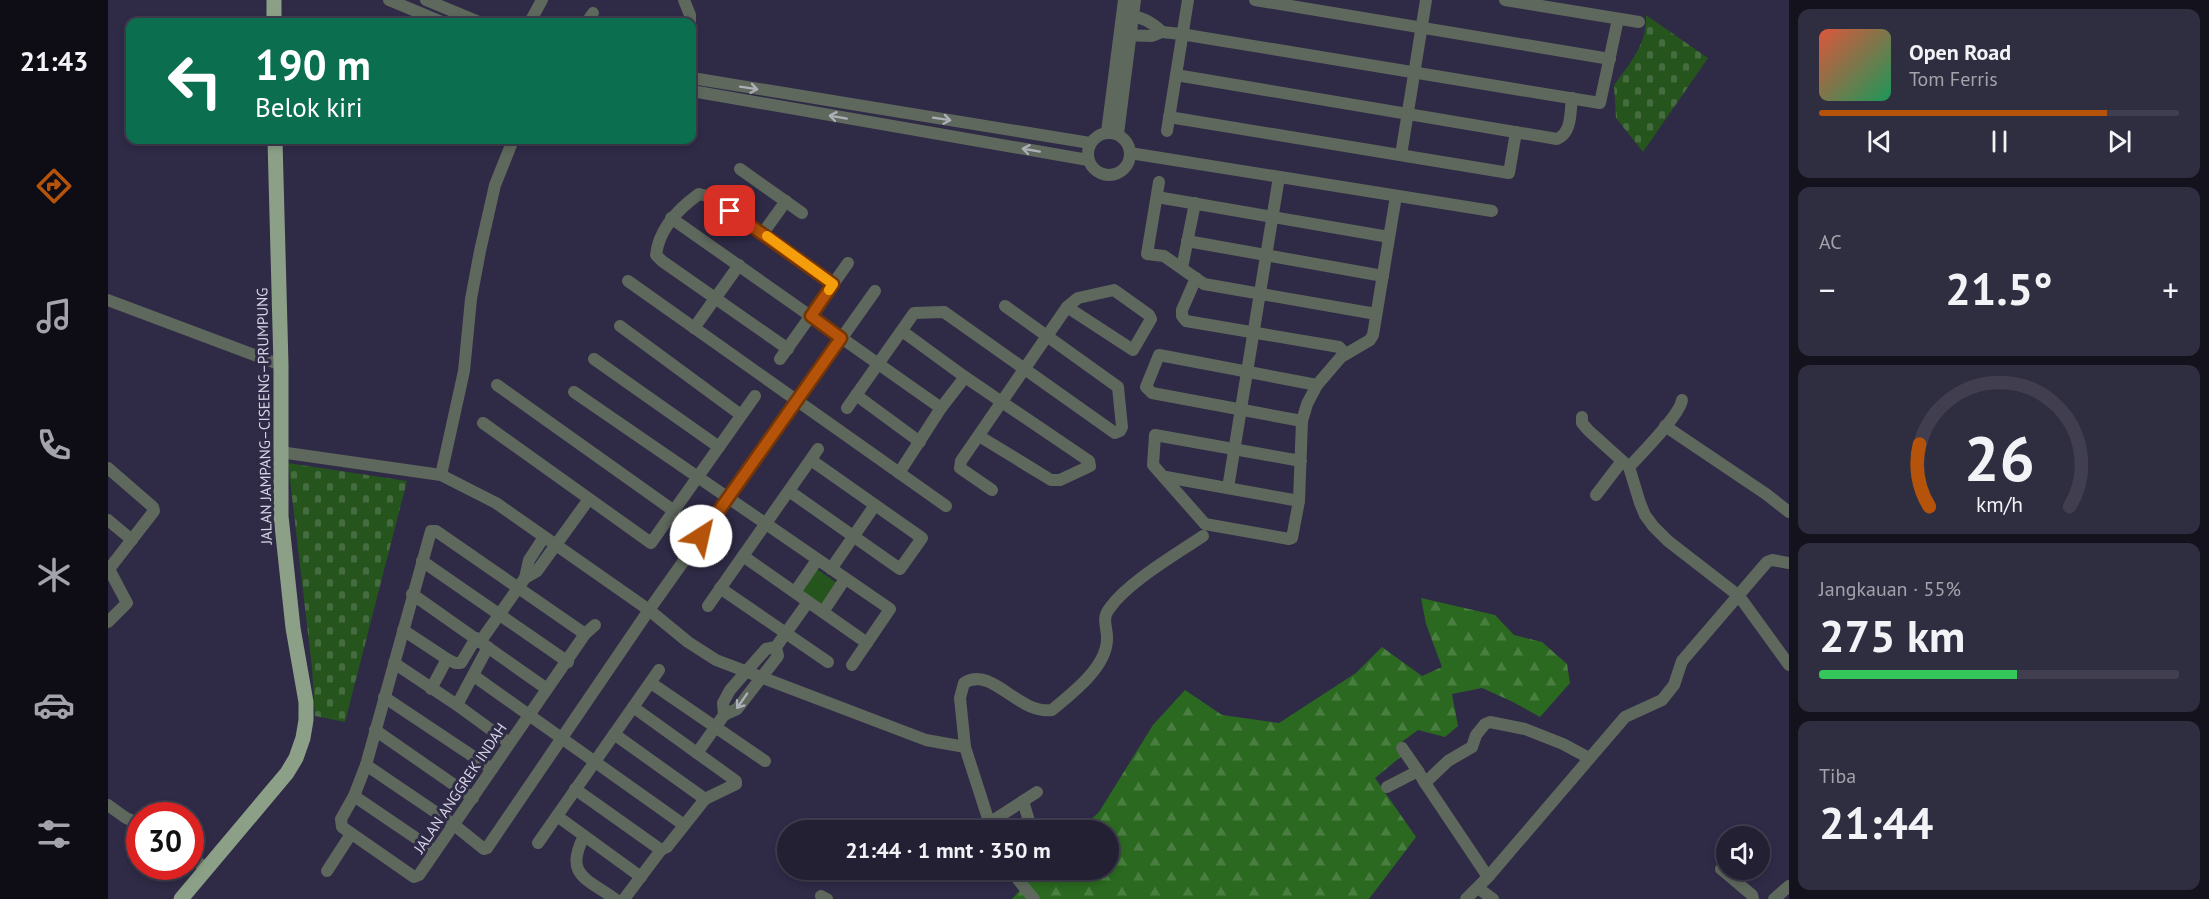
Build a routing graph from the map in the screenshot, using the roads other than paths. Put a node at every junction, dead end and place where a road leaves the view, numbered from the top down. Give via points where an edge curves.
1 (274, 0) edge
2 (389, 0) edge
3 (426, 0) edge
4 (543, 0) edge
5 (684, 0) edge
6 (1124, 0) edge
7 (1135, 0) edge
8 (1188, 0) edge
9 (1255, 0) edge
10 (1426, 0) edge
11 (1505, 0) edge
12 (1127, 16) junction
13 (274, 18) edge
14 (432, 18) edge
15 (469, 18) edge
16 (533, 18) edge
17 (690, 18) edge
18 (1618, 19) junction
19 (1639, 22) dead end
20 (1422, 28) junction
21 (1162, 32) junction
22 (1181, 34) junction
23 (1124, 35) junction
24 (1610, 59) junction
25 (1414, 71) junction
26 (1176, 75) junction
27 (696, 79) edge
28 (705, 80) junction
29 (696, 93) edge
30 (705, 94) junction
31 (1572, 98) junction
32 (1408, 114) junction
33 (1169, 117) junction
34 (1167, 130) dead end
35 (1516, 132) junction
36 (1112, 133) junction
37 (1090, 143) junction
38 (275, 144) edge
39 (511, 144) edge
40 (1130, 153) junction
41 (1401, 155) junction
42 (1088, 160) junction
43 (740, 169) dead end
44 (1279, 177) junction
45 (1159, 182) dead end
46 (1396, 196) junction
47 (1157, 197) junction
48 (786, 201) junction
49 (1194, 203) junction
50 (1492, 211) dead end
51 (802, 213) dead end
52 (1273, 217) junction
53 (671, 218) junction
54 (763, 233) junction
55 (1389, 237) junction
56 (1187, 241) junction
57 (1266, 255) junction
58 (848, 262) dead end
59 (739, 265) junction
60 (1182, 268) junction
61 (1383, 276) junction
62 (1196, 278) junction
63 (628, 281) dead end
64 (833, 284) junction
65 (874, 291) dead end
66 (1260, 294) junction
67 (716, 297) junction
68 (108, 300) edge
69 (1005, 306) dead end
70 (1066, 308) junction
71 (1376, 314) junction
72 (811, 316) junction
73 (620, 326) dead end
74 (694, 328) junction
75 (902, 332) junction
76 (1254, 332) junction
77 (1046, 336) junction
78 (841, 338) junction
79 (1346, 354) junction
80 (594, 359) dead end
81 (878, 364) junction
82 (281, 365) junction
83 (1024, 370) junction
84 (1247, 371) junction
85 (965, 377) junction
86 (497, 385) dead end
87 (1317, 385) junction
88 (574, 392) dead end
89 (856, 395) junction
90 (755, 396) dead end
91 (796, 400) junction
92 (1682, 400) dead end
93 (1003, 401) junction
94 (847, 408) dead end
95 (941, 408) junction
96 (1241, 410) junction
97 (741, 415) junction
98 (1582, 417) dead end
99 (1302, 422) junction
100 (483, 423) dead end
101 (1665, 426) junction
102 (979, 436) junction
103 (920, 442) junction
104 (719, 447) junction
105 (1234, 449) junction
106 (280, 452) junction
107 (1301, 461) junction
108 (1625, 464) junction
109 (108, 468) edge
110 (899, 473) junction
111 (437, 474) junction
112 (1166, 477) junction
113 (697, 478) junction
114 (1228, 488) junction
115 (992, 490) dead end
116 (789, 491) junction
117 (1596, 495) dead end
118 (727, 498) junction
119 (590, 499) junction
120 (1299, 501) junction
121 (875, 505) junction
122 (946, 506) dead end
123 (674, 511) junction
124 (1789, 512) edge
125 (108, 520) edge
126 (765, 525) junction
127 (1203, 536) dead end
128 (544, 537) junction
129 (853, 537) junction
130 (132, 540) junction
131 (555, 546) junction
132 (743, 556) junction
133 (817, 560) junction
134 (422, 561) junction
135 (1789, 563) edge
136 (108, 569) edge
137 (831, 569) junction
138 (845, 579) junction
139 (522, 583) junction
140 (720, 588) junction
141 (795, 592) junction
142 (412, 594) junction
143 (1739, 596) junction
144 (808, 602) junction
145 (708, 606) dead end
146 (649, 610) junction
147 (823, 612) junction
148 (500, 613) junction
149 (108, 622) edge
150 (595, 625) dead end
151 (404, 630) junction
152 (786, 633) junction
153 (585, 634) junction
154 (481, 642) junction
155 (867, 643) junction
156 (776, 647) junction
157 (447, 659) junction
158 (568, 662) junction
159 (828, 662) dead end
160 (394, 663) junction
161 (1788, 663) edge
162 (852, 665) dead end
163 (659, 670) dead end
164 (746, 672) junction
165 (474, 676) junction
166 (760, 678) junction
167 (651, 683) junction
168 (430, 689) junction
169 (547, 689) junction
170 (384, 697) junction
171 (457, 705) junction
172 (633, 707) junction
173 (724, 715) junction
174 (528, 716) junction
175 (715, 727) junction
176 (375, 730) junction
177 (615, 734) junction
178 (561, 738) junction
179 (509, 743) junction
180 (965, 747) junction
181 (1402, 748) dead end
182 (698, 753) junction
183 (1589, 758) junction
184 (765, 761) dead end
185 (596, 762) junction
186 (366, 765) junction
187 (492, 769) junction
188 (1418, 771) junction
189 (1425, 783) junction
190 (1387, 787) dead end
191 (575, 789) junction
192 (1036, 792) dead end
193 (354, 796) junction
194 (473, 798) junction
195 (706, 799) junction
196 (1023, 801) junction
197 (108, 805) edge
198 (557, 816) junction
199 (126, 818) edge
200 (989, 820) edge
201 (1000, 820) edge
202 (1029, 820) edge
203 (453, 824) junction
204 (684, 825) junction
205 (351, 834) junction
206 (584, 836) junction
207 (538, 843) dead end
208 (661, 850) junction
209 (435, 851) junction
210 (206, 868) joint
211 (327, 871) dead end
212 (641, 877) junction
213 (1488, 877) junction
214 (1017, 880) edge
215 (1734, 880) edge
216 (1789, 886) edge
217 (1478, 888) junction
218 (1029, 897) edge
219 (181, 899) edge
220 (615, 899) edge
221 (624, 899) edge
222 (1466, 899) edge
223 (1493, 899) edge
224 (1753, 899) edge
225 (1774, 899) edge

1 - 13 main road
2 - 14 street
3 - 15 street
4 - 16 street
5 - 17 street
6 - 12 street
7 - 12 street
8 - 22 street
9 - 20 street
10 - 20 street
11 - 18 street
12 - 21 street via 1155,25
12 - 23 street
18 - 19 street
18 - 24 street
20 - 24 street
20 - 25 street
21 - 22 street
21 - 23 street via 1152,36
22 - 25 street
22 - 26 street
23 - 36 street
24 - 31 street via 1600,103
25 - 31 street
25 - 32 street
26 - 32 street
26 - 33 street
27 - 28 street
28 - 30 street
28 -> 37 street
29 - 30 street
42 -> 30 street
31 - 35 street via 1564,136 1557,139
32 - 35 street
32 - 41 street
33 - 34 street
33 - 41 street
35 - 41 street via 1509,172
36 - 37 street via 1100,134
36 - 40 street via 1129,145
37 - 42 street
38 - 82 main road, JALAN JAMPANG–CISEENG–PRUMPUNG
39 - 111 street via 495,185 480,251 464,371
40 - 42 street via 1129,162 1116,174 1099,173
40 - 44 street
43 - 48 street
44 - 46 street
44 - 52 street
45 - 47 street
46 - 50 street
46 - 55 street
47 - 49 street
47 - 60 street via 1147,254 1164,256
48 - 51 street
48 - 54 street
49 - 52 street
49 - 56 street
52 - 55 street
52 - 57 street
53 - 54 street via 699,194
53 - 59 street
53 - 67 street via 660,233 656,255
54 - 64 street
55 - 61 street
56 - 57 street
56 - 60 street
57 - 61 street
57 - 66 street
58 - 64 street
59 - 67 street
59 - 72 street
60 - 62 street
61 - 71 street
62 - 66 street via 1204,284
62 - 76 street via 1182,310 1186,321
63 - 74 street
64 - 72 street
65 - 78 street
66 - 71 street
66 - 76 street
67 - 72 street via 784,354
67 - 74 street
68 - 82 street
69 - 77 street
70 - 70 street via 1078,298 1114,290 1150,318 1133,350
70 - 77 street
71 - 79 street via 1370,340
72 - 78 street
73 - 97 street
74 - 91 street
75 - 81 street
75 - 83 street via 916,312 944,312
75 - 85 street
76 - 79 street via 1339,347
76 - 84 street
77 - 83 street
77 - 83 street via 1119,387 1121,429 1115,433
78 - 81 street
78 - 91 street
79 - 87 street
80 - 104 street
81 - 89 street
81 - 95 street
82 - 106 main road, JALAN JAMPANG–CISEENG–PRUMPUNG
83 - 93 street
84 - 87 street
84 - 96 street
84 - 96 street via 1159,355 1146,387 1152,393
85 - 93 street
85 - 95 street
86 - 123 street
87 - 99 street
88 - 113 street
89 - 94 street
89 - 103 street
90 - 97 street
91 - 110 street
91 - 118 street
92 - 101 street
93 - 102 street
93 - 102 street via 1089,461 1090,466 1060,480 1051,480
95 - 103 street
96 - 99 street
96 - 105 street
97 - 104 street
98 - 108 street via 1589,431
99 - 107 street
100 - 119 street
101 - 108 street
101 - 124 street
102 - 115 street via 960,468
103 - 110 street
104 - 113 street
105 - 107 street
105 - 112 street via 1155,435 1153,465
105 - 114 street
106 - 111 street
106 - 210 main road, JALAN JAMPANG–CISEENG–PRUMPUNG via 288,590 306,720 296,758 287,773
107 - 120 street
108 - 117 street
108 - 143 street via 1644,515 1653,526
109 - 130 street via 153,507
110 - 122 street
111 - 128 street via 496,503
112 - 114 street
112 - 120 street via 1205,524 1289,539 1294,535
113 - 118 street
113 - 123 street
114 - 120 street
116 - 121 street via 814,454
116 - 126 street
116 - 129 street
118 - 126 street
118 - 146 street
119 - 123 street via 651,543
119 - 131 street
121 - 129 street
121 - 129 street via 922,538 900,569
125 - 130 street
126 - 132 street
126 - 133 street
127 - 180 street via 1136,583 1109,608 1105,618 1107,640 1101,658 1090,676 1052,710 1029,708 986,680 970,679 964,683 960,698
128 - 131 street
128 - 139 street via 529,560
129 - 137 street
130 - 136 street
131 - 139 street via 537,571
131 - 146 street
132 - 140 street
132 - 141 street
133 - 137 street
133 - 141 street
134 - 139 street via 429,535 436,531
134 - 142 street
134 - 148 street
135 - 143 street via 1769,560
136 - 149 street via 127,603
137 - 138 street
138 - 147 street
138 - 155 street via 890,609
139 - 148 street
139 - 153 street
140 - 145 street
140 - 152 street
141 - 144 street
142 - 151 street
142 - 154 street
143 - 161 street
143 - 183 street via 1682,662 1674,685 1662,700 1625,717
144 - 147 street
144 - 152 street
146 - 164 street via 716,660
146 - 178 street
147 - 155 street
148 - 154 street
148 - 158 street
150 - 153 street, JALAN ANGGREK INDAH
151 - 157 street
151 - 160 street
152 - 156 street
152 - 159 street
153 - 158 street, JALAN ANGGREK INDAH
154 - 157 street via 461,663
154 - 165 street
154 - 169 street
155 - 162 street
156 - 164 street via 766,649
156 - 166 street via 778,656
157 - 168 street
158 - 169 street, JALAN ANGGREK INDAH
160 - 168 street
160 - 170 street
163 - 167 street
164 - 166 street
164 - 173 street via 725,698
165 - 171 street
165 - 174 street
166 -> 173 street via 737,709
166 - 180 street via 926,740
167 - 172 street
167 - 175 street
168 - 171 street
169 - 174 street, JALAN ANGGREK INDAH
170 - 176 street
170 - 187 street
171 - 179 street
172 - 177 street
172 - 182 street
173 - 175 street
174 - 178 street
174 - 179 street, JALAN ANGGREK INDAH
175 - 182 street
175 - 184 street
176 - 186 street
176 - 194 street
177 - 185 street
177 - 195 street
178 - 185 street
178 - 203 street via 487,848
179 - 187 street, JALAN ANGGREK INDAH
180 - 200 street
181 - 188 street
182 - 195 street via 737,782
183 - 189 street via 1526,729 1490,722 1476,735 1472,747 1448,761
183 - 213 street
185 - 191 street
185 - 204 street
186 - 193 street
186 - 203 street
187 - 194 street, JALAN ANGGREK INDAH
188 - 189 street
188 - 190 street
189 - 213 street
191 - 198 street
191 - 208 street
192 - 196 street
193 - 205 street via 340,821
193 - 209 street
194 - 203 street, JALAN ANGGREK INDAH
195 - 204 street
196 - 201 street
196 - 202 street
197 - 199 street
198 - 206 street
198 - 207 street
203 - 209 street, JALAN ANGGREK INDAH
204 - 208 street
205 - 209 street, JALAN ANGGREK INDAH via 416,877
205 - 211 street
206 - 212 street
206 - 220 street via 576,851 576,866 582,876
208 - 212 street
210 - 219 main road, JALAN JAMPANG–CISEENG–PRUMPUNG
212 - 221 street
213 - 217 street
214 - 218 street
215 - 224 street
216 - 225 street
217 - 222 street
217 - 223 street

